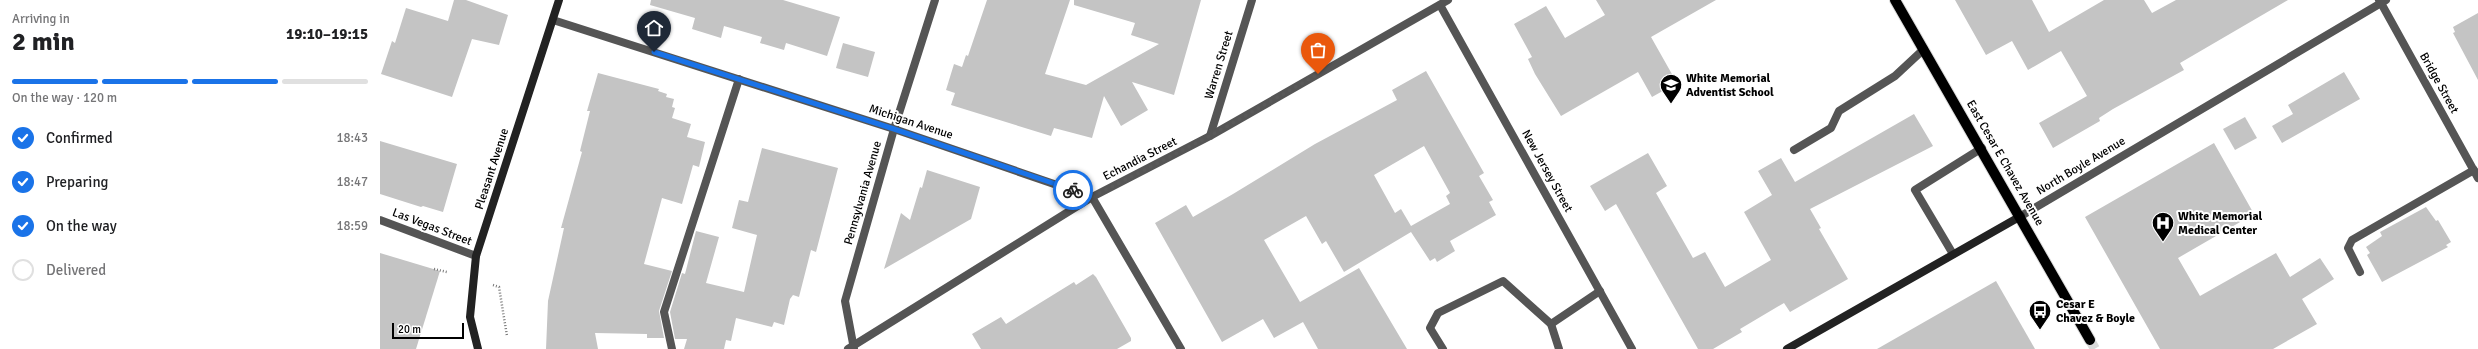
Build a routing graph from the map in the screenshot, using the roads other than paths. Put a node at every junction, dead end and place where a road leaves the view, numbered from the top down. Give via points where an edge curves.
1 (559, 0) edge
2 (935, 0) edge
3 (1252, 0) edge
4 (1448, 0) edge
5 (1895, 0) edge
6 (2382, 1) edge
7 (1440, 4) junction
8 (553, 20) junction
9 (1924, 49) junction
10 (739, 79) junction
11 (894, 129) junction
12 (1210, 136) junction
13 (1982, 148) junction
14 (1794, 150) dead end
15 (2476, 174) edge
16 (1092, 197) junction
17 (2020, 216) junction
18 (380, 220) edge
19 (1953, 254) junction
20 (476, 256) junction
21 (2360, 272) dead end
22 (1600, 291) junction
23 (1551, 324) junction
24 (2090, 340) tunnel mouth
25 (852, 348) edge
26 (1179, 348) edge
27 (478, 349) edge
28 (672, 349) edge
29 (1443, 349) edge
30 (1559, 349) edge
31 (1632, 349) edge
32 (1787, 349) edge

1 - 8 main road, Pleasant Avenue
2 - 11 street, Pennsylvania Avenue
3 - 12 street, Warren Street
4 - 7 street, Echandia Street
5 - 9 main road, East Cesar E Chavez Avenue
6 - 15 street, Bridge Street
6 - 17 street, North Boyle Avenue
7 - 12 street, Echandia Street
7 - 22 street, New Jersey Street
8 - 10 street, Michigan Avenue
8 - 20 main road, Pleasant Avenue
9 - 13 main road, East Cesar E Chavez Avenue
9 - 14 street via 1894,76 1839,112 1831,128
10 - 11 street, Michigan Avenue
10 - 28 street via 664,312
11 - 16 street, Michigan Avenue
11 - 25 street, Pennsylvania Avenue via 845,301
12 - 16 street, Echandia Street
13 - 17 main road, East Cesar E Chavez Avenue
13 - 19 street via 1916,190
15 - 21 street via 2352,240 2348,248
16 - 25 street, Echandia Street
16 - 26 street
17 - 19 main road, North Boyle Avenue
17 - 24 main road, East Cesar E Chavez Avenue
18 - 20 street, Las Vegas Street
19 - 32 main road, North Boyle Avenue
20 - 27 main road, Pleasant Avenue via 470,317
22 - 23 street
22 - 31 street, New Jersey Street
23 - 29 street via 1502,281 1438,314 1430,328
23 - 30 street

